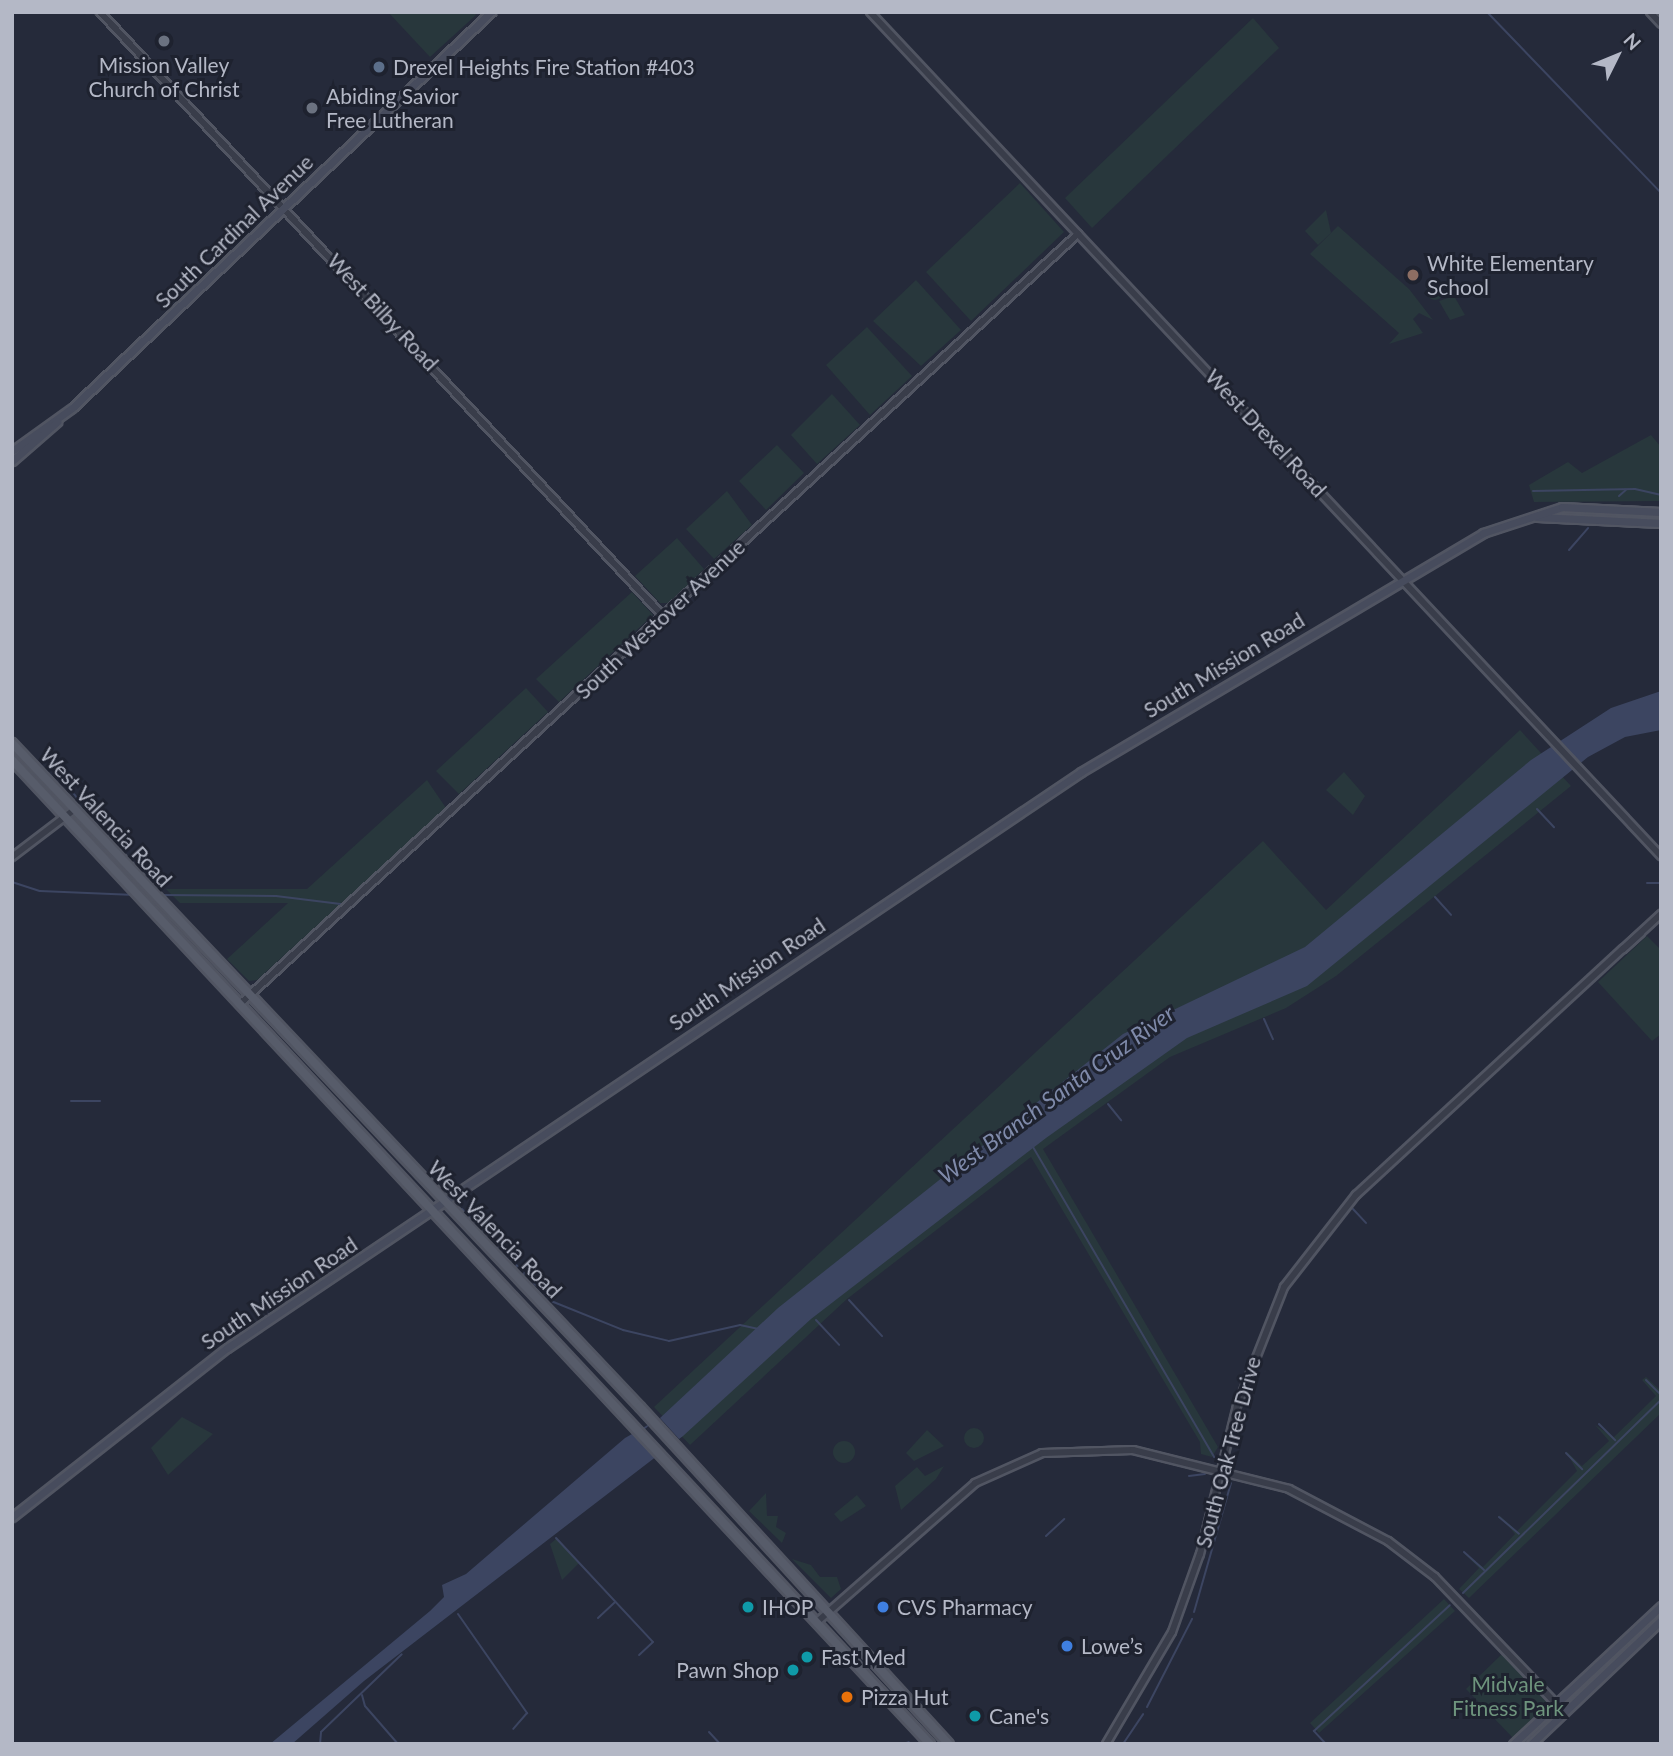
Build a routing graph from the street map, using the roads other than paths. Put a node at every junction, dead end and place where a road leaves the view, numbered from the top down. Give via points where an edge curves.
1 (100, 12) edge
2 (491, 12) edge
3 (870, 12) edge
4 (1650, 12) edge
5 (1661, 24) edge
6 (284, 208) junction
7 (1078, 234) junction
8 (62, 416) junction
9 (12, 451) edge
10 (12, 461) edge
11 (1661, 512) edge
12 (1537, 517) junction
13 (1661, 523) edge
14 (1403, 577) junction
15 (663, 616) junction
16 (12, 743) edge
17 (12, 760) edge
18 (75, 809) junction
19 (66, 817) junction
20 (1661, 856) edge
21 (12, 857) edge
22 (1661, 914) edge
23 (250, 996) junction
24 (241, 1003) junction
25 (445, 1202) junction
26 (434, 1209) junction
27 (1220, 1470) junction
28 (12, 1517) edge
29 (1661, 1606) edge
30 (828, 1612) junction
31 (1661, 1620) edge
32 (817, 1622) junction
33 (1557, 1704) junction
34 (1564, 1712) junction
35 (937, 1731) junction
36 (928, 1742) edge
37 (948, 1744) edge
38 (1106, 1744) edge
39 (1513, 1744) edge
40 (1531, 1744) edge

1 - 6 street, West Bilby Road
2 - 6 main road, South Cardinal Avenue
3 - 7 street, West Drexel Road
4 - 5 street
6 - 8 main road, South Cardinal Avenue
6 - 15 street, West Bilby Road
7 - 14 street, West Drexel Road
7 - 15 street, South Westover Avenue
8 - 9 main road, South Cardinal Avenue
8 - 10 main road, South Cardinal Avenue
11 - 12 main road, South Mission Road via 1594,504 1545,510
12 - 13 main road, South Mission Road
12 - 14 main road, South Mission Road via 1483,533
14 - 20 street, West Drexel Road
14 - 25 main road, South Mission Road via 1023,808
15 - 23 street, South Westover Avenue
16 - 18 main road, West Valencia Road
17 - 19 main road, West Valencia Road
18 - 19 street
18 - 23 main road, West Valencia Road
19 - 21 street
19 - 24 main road, West Valencia Road
22 - 27 street, South Oak Tree Drive via 1330,1222 1267,1320
23 - 24 street, South Westover Avenue
23 - 25 main road, West Valencia Road
24 - 26 main road, West Valencia Road
25 - 26 main road, South Mission Road
25 - 30 main road, West Valencia Road
26 - 28 main road, South Mission Road via 227,1348
26 - 32 main road, West Valencia Road
27 - 30 street via 1133,1450 1023,1458 951,1500
27 - 33 street via 1320,1501 1388,1541 1435,1577
27 - 38 street, South Oak Tree Drive via 1172,1632
29 - 33 main road
30 - 32 street
30 - 35 main road, West Valencia Road
31 - 34 main road
32 - 36 main road, West Valencia Road
33 - 34 street
33 - 39 main road
34 - 40 main road
35 - 36 main road
35 - 37 main road, West Valencia Road

